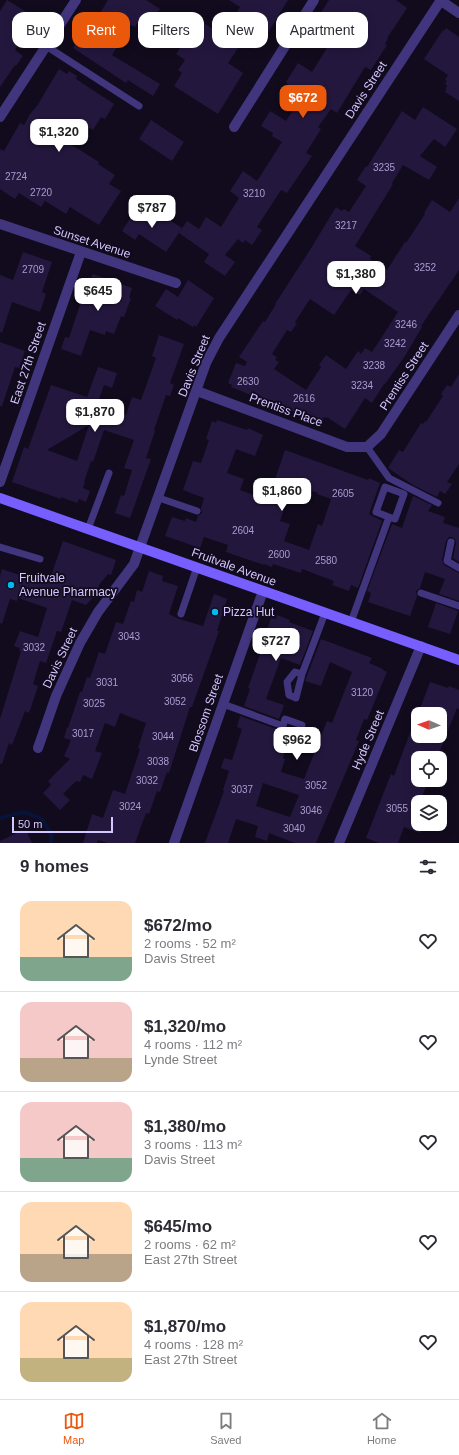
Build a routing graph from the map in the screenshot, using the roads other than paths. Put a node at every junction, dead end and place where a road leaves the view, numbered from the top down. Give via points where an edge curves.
1 (76, 0) edge
2 (314, 0) edge
3 (440, 0) edge
4 (459, 13) edge
5 (64, 18) edge
6 (45, 48) edge
7 (49, 48) edge
8 (3, 106) edge
9 (139, 106) dead end
10 (0, 117) edge
11 (234, 127) dead end
12 (0, 224) edge
13 (81, 252) junction
14 (176, 282) dead end
15 (459, 315) edge
16 (197, 391) junction
17 (367, 447) junction
18 (108, 473) dead end
19 (0, 482) edge
20 (0, 498) edge
21 (159, 498) junction
22 (438, 503) dead end
23 (196, 511) dead end
24 (389, 517) junction
25 (88, 529) junction
26 (451, 542) dead end
27 (0, 547) edge
28 (141, 548) junction
29 (40, 559) dead end
30 (197, 567) junction
31 (459, 568) edge
32 (263, 591) junction
33 (421, 593) dead end
34 (459, 606) edge
35 (325, 613) junction
36 (181, 614) dead end
37 (351, 622) junction
38 (421, 646) junction
39 (459, 660) edge
40 (302, 674) dead end
41 (223, 704) junction
42 (283, 726) dead end
43 (38, 748) dead end
44 (174, 843) edge
45 (339, 843) edge

1 - 5 street
2 - 11 street
3 - 4 street
3 - 16 street, Davis Street via 219,338 206,363
6 - 8 street
7 - 9 lane
8 - 10 street
12 - 13 street, Sunset Avenue
13 - 14 street, Sunset Avenue
13 - 19 street, East 27th Street
15 - 17 street, Prentiss Street via 381,434
16 - 17 street, Prentiss Place via 347,447
16 - 21 street, Davis Street
17 - 22 lane via 389,478
18 - 25 lane
20 - 25 main road, Fruitvale Avenue
21 - 23 lane
21 - 28 street, Davis Street
24 - 24 lane via 395,519 404,494 385,487 376,512
24 - 37 lane
25 - 28 main road, Fruitvale Avenue
26 - 31 lane via 447,561
27 - 29 lane
28 - 30 main road, Fruitvale Avenue
28 - 43 street, Davis Street via 134,564 98,612 80,643 56,696
30 - 32 main road, Fruitvale Avenue
30 - 36 lane
32 - 35 main road, Fruitvale Avenue
32 - 41 street, Blossom Street
33 - 34 lane
35 - 37 main road, Fruitvale Avenue
35 - 40 lane
37 - 38 main road, Fruitvale Avenue
38 - 39 main road, Fruitvale Avenue
38 - 45 street, Hyde Street
41 - 42 lane
41 - 44 street, Blossom Street

